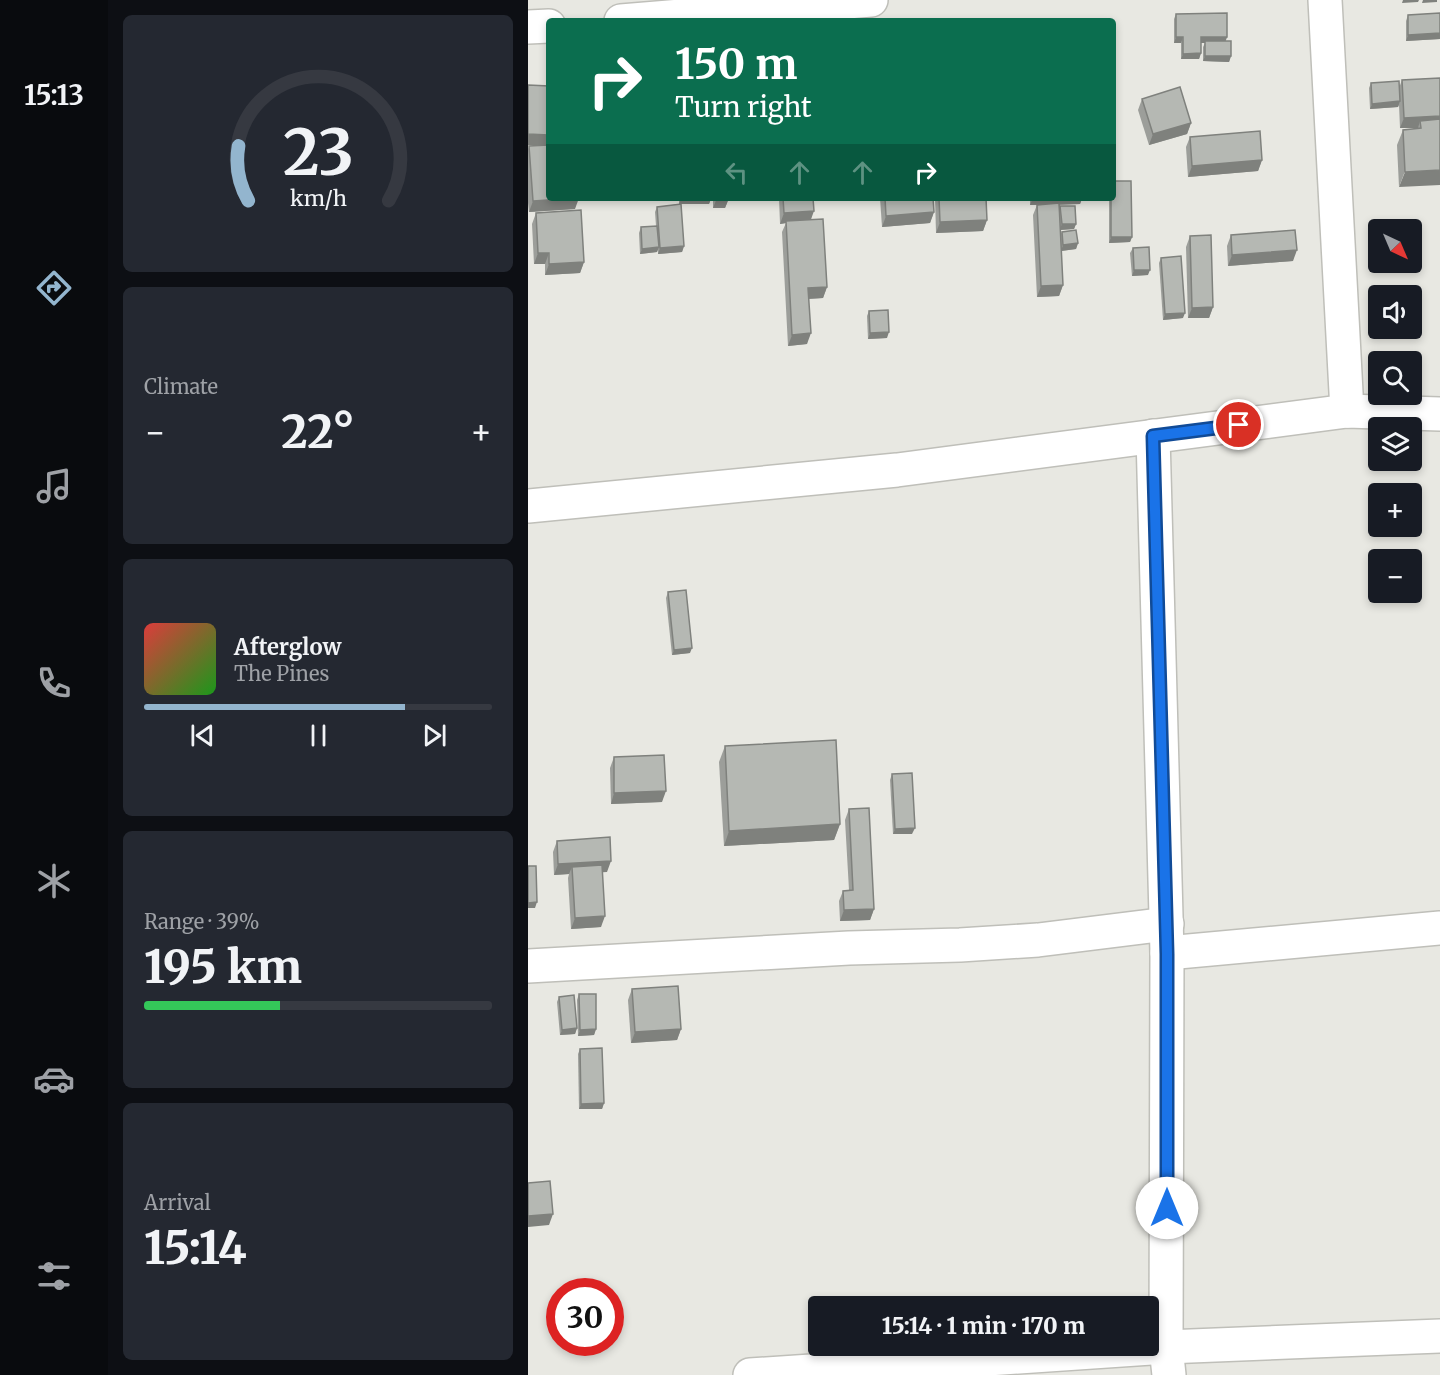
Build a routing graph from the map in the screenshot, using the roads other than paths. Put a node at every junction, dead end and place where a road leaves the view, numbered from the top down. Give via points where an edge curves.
1 (871, 0) edge
2 (1325, 0) edge
3 (657, 18) edge
4 (546, 26) edge
5 (528, 27) edge
6 (1347, 411) junction
7 (1440, 414) edge
8 (1153, 436) junction
9 (528, 506) edge
10 (1440, 928) edge
11 (1167, 939) junction
12 (528, 966) edge
13 (1440, 1335) edge
14 (1168, 1361) edge
15 (788, 1374) edge
16 (750, 1375) edge

1 - 3 street
2 - 6 street
4 - 5 street
6 - 7 street
6 - 8 street
8 - 9 street via 897,470
8 - 11 street
10 - 11 street
11 - 12 street via 1038,940
11 - 14 street
13 - 14 street
14 - 15 street
15 - 16 street

